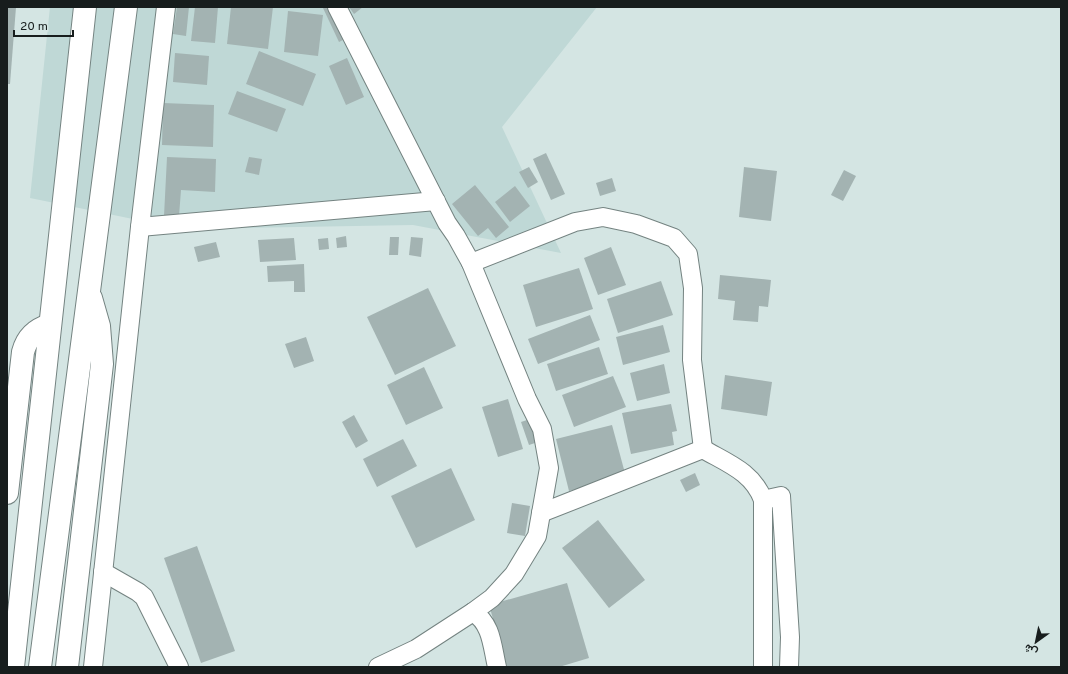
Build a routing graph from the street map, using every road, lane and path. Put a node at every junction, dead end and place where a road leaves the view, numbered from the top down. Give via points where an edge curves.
1 (85, 7) edge
2 (126, 7) edge
3 (166, 7) edge
4 (337, 7) edge
5 (436, 201) junction
6 (140, 228) junction
7 (471, 263) junction
8 (88, 290) junction
9 (50, 325) junction
10 (703, 449) junction
11 (7, 492) edge
12 (763, 500) junction
13 (541, 513) junction
14 (103, 572) junction
15 (473, 612) junction
16 (13, 667) edge
17 (40, 667) edge
18 (67, 667) edge
19 (93, 667) edge
20 (179, 667) edge
21 (378, 667) edge
22 (497, 667) edge
23 (763, 667) edge
24 (789, 667) edge

1 - 9 main road
2 - 8 main road
3 - 6 street
4 - 5 street
5 - 6 street
5 - 7 street
6 - 14 street
7 - 10 street via 575,222 603,217 636,224 674,238 688,254 693,288 692,360
7 - 13 street via 542,429 549,468
8 - 17 main road
8 - 18 main road via 99,326 102,364
9 - 11 main road via 35,332 25,344
9 - 16 main road
10 - 12 street via 740,469 759,489
10 - 13 street
12 - 23 street
12 - 24 street via 781,496 790,637
13 - 15 street via 537,536 514,574 492,598
14 - 19 street
14 - 20 street via 144,597
15 - 21 street via 416,649
15 - 22 street via 483,618 489,631

